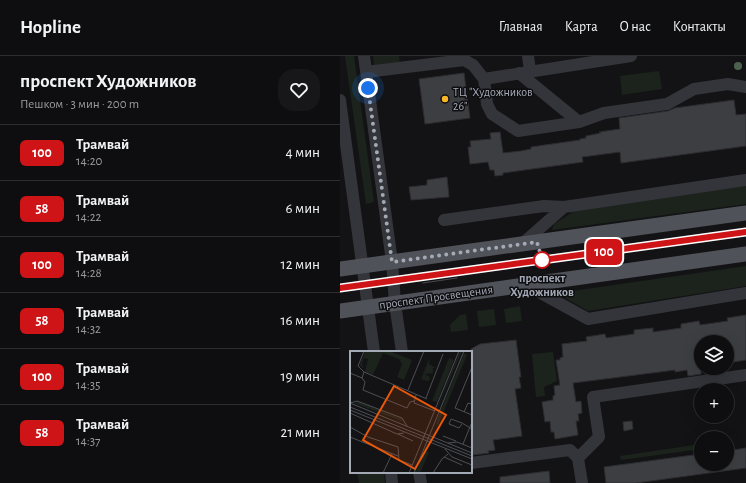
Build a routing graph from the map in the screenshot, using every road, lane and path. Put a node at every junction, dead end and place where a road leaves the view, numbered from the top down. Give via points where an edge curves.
1 (364, 56) edge
2 (528, 56) edge
3 (631, 56) edge
4 (366, 72) junction
5 (525, 72) junction
6 (484, 79) junction
7 (746, 87) edge
8 (340, 100) edge
9 (579, 122) junction
10 (746, 180) edge
11 (564, 207) junction
12 (746, 213) edge
13 (444, 220) dead end
14 (522, 244) junction
15 (746, 254) edge
16 (392, 262) junction
17 (363, 266) junction
18 (340, 269) edge
19 (526, 285) junction
20 (746, 293) edge
21 (395, 303) junction
22 (367, 306) junction
23 (340, 310) edge
24 (374, 351) edge
25 (402, 351) edge
26 (746, 375) edge
27 (578, 458) junction
28 (472, 463) edge
29 (390, 473) edge
30 (419, 473) edge
31 (392, 483) edge
32 (420, 483) edge
33 (582, 483) edge

1 - 4 street
2 - 5 street
3 - 5 street
4 - 6 street via 464,60 473,65
4 - 16 street
5 - 6 street
5 - 9 street
6 - 9 street via 487,104 492,114 518,131
7 - 9 street via 728,84 694,89 667,104 604,113
8 - 17 street
10 - 11 street
11 - 13 street via 544,206
11 - 14 street
12 - 14 main road
14 - 16 main road
15 - 19 main road, проспект Просвещения
16 - 17 main road
16 - 21 street
17 - 18 main road
17 - 22 street
19 - 20 street via 588,319
19 - 21 main road, проспект Просвещения
21 - 22 main road, проспект Просвещения
21 - 25 street
22 - 23 main road, проспект Просвещения
22 - 24 street
26 - 27 street via 594,397 599,437
27 - 28 street via 570,450
27 - 33 street
29 - 31 street
30 - 32 street

